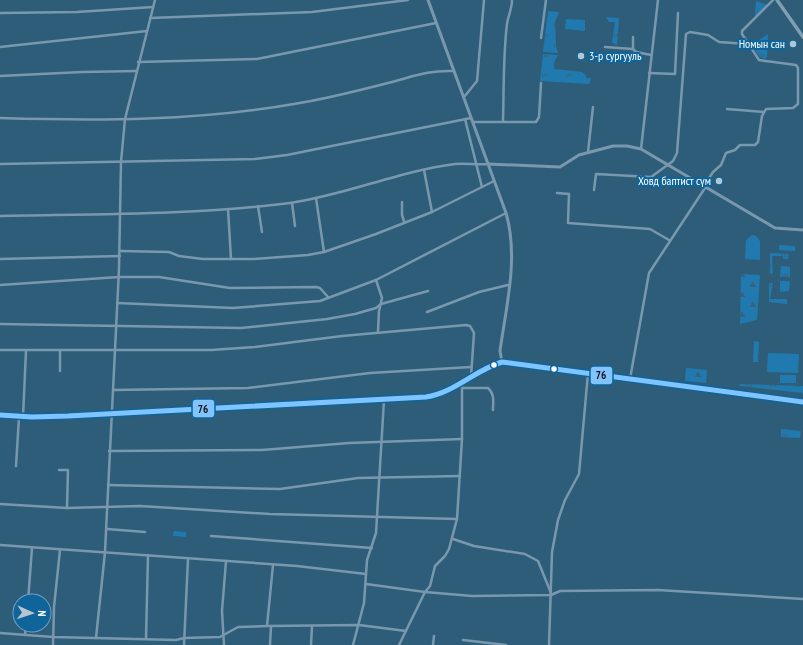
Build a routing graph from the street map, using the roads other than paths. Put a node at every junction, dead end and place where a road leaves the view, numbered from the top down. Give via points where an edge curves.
1 (155, 0) edge
2 (408, 0) edge
3 (428, 0) edge
4 (484, 0) edge
5 (512, 0) edge
6 (546, 0) edge
7 (658, 0) edge
8 (774, 0) edge
9 (777, 0) edge
10 (153, 7) junction
11 (0, 13) edge
12 (678, 13) dead end
13 (150, 18) junction
14 (436, 23) junction
15 (147, 31) junction
16 (803, 37) edge
17 (541, 38) dead end
18 (633, 38) dead end
19 (747, 44) junction
20 (0, 47) edge
21 (605, 47) dead end
22 (633, 49) junction
23 (652, 55) junction
24 (138, 62) junction
25 (454, 71) junction
26 (136, 72) junction
27 (650, 73) junction
28 (0, 76) edge
29 (803, 78) edge
30 (799, 79) junction
31 (541, 83) dead end
32 (464, 97) junction
33 (593, 107) dead end
34 (727, 109) dead end
35 (764, 112) junction
36 (0, 118) edge
37 (125, 119) junction
38 (465, 119) junction
39 (472, 120) junction
40 (503, 121) junction
41 (641, 149) junction
42 (588, 152) junction
43 (121, 162) junction
44 (0, 164) edge
45 (488, 164) junction
46 (477, 165) junction
47 (668, 166) junction
48 (424, 170) junction
49 (494, 181) junction
50 (482, 187) junction
51 (704, 187) junction
52 (594, 190) dead end
53 (557, 193) dead end
54 (316, 198) junction
55 (292, 202) junction
56 (402, 202) dead end
57 (258, 206) junction
58 (228, 209) junction
59 (432, 212) junction
60 (506, 213) junction
61 (121, 214) junction
62 (0, 216) edge
63 (404, 222) junction
64 (295, 226) dead end
65 (803, 230) edge
66 (262, 232) dead end
67 (669, 240) junction
68 (120, 250) junction
69 (324, 252) junction
70 (120, 256) junction
71 (0, 259) edge
72 (231, 259) junction
73 (119, 276) junction
74 (376, 280) junction
75 (0, 285) edge
76 (508, 285) junction
77 (428, 291) dead end
78 (328, 298) junction
79 (118, 303) junction
80 (381, 304) junction
81 (427, 312) dead end
82 (0, 324) edge
83 (116, 325) junction
84 (378, 332) junction
85 (115, 349) junction
86 (0, 350) edge
87 (60, 350) junction
88 (26, 351) junction
89 (502, 362) junction
90 (472, 367) junction
91 (60, 371) dead end
92 (588, 373) junction
93 (471, 377) junction
94 (630, 379) junction
95 (462, 382) junction
96 (462, 388) junction
97 (113, 390) junction
98 (384, 400) junction
99 (803, 402) edge
100 (493, 410) dead end
101 (111, 414) junction
102 (0, 415) edge
103 (19, 417) junction
104 (23, 417) junction
105 (462, 439) junction
106 (381, 442) junction
107 (109, 451) junction
108 (16, 466) dead end
109 (59, 470) dead end
110 (460, 476) junction
111 (379, 478) junction
112 (108, 485) junction
113 (0, 504) edge
114 (107, 507) junction
115 (67, 508) junction
116 (377, 516) junction
117 (457, 519) junction
118 (107, 529) junction
119 (145, 532) dead end
120 (211, 536) dead end
121 (452, 538) junction
122 (0, 545) edge
123 (32, 548) junction
124 (372, 548) junction
125 (60, 550) junction
126 (105, 552) junction
127 (148, 555) junction
128 (188, 559) junction
129 (226, 561) junction
130 (273, 565) junction
131 (366, 574) junction
132 (366, 584) junction
133 (425, 592) junction
134 (29, 593) edge
135 (551, 595) junction
136 (803, 599) edge
137 (267, 626) junction
138 (271, 626) junction
139 (312, 626) junction
140 (359, 626) junction
141 (406, 631) junction
142 (0, 633) edge
143 (224, 634) junction
144 (25, 635) joint
145 (434, 636) dead end
146 (53, 637) junction
147 (96, 638) junction
148 (184, 638) junction
149 (146, 639) junction
150 (463, 640) dead end
151 (53, 645) edge
152 (184, 645) edge
153 (224, 645) edge
154 (270, 645) edge
155 (311, 645) edge
156 (353, 645) edge
157 (399, 645) edge
158 (433, 645) edge
159 (506, 645) edge
160 (548, 645) edge

1 - 10 street
2 - 13 street via 312,12
3 - 14 street
4 - 32 street via 477,81
5 - 40 street via 512,10 507,23
6 - 17 street
7 - 23 street
8 - 19 street via 742,31
9 - 16 main road
10 - 11 street via 77,12
10 - 13 street
12 - 27 street via 674,74
13 - 15 street
14 - 24 street via 257,59
14 - 25 street
15 - 20 street
15 - 24 street
18 - 22 street
19 - 30 street via 763,62 796,65 800,71
19 - 47 street via 718,42 708,35 690,32 686,34 677,153 675,160
21 - 22 street
22 - 23 street
23 - 27 street
24 - 26 street
25 - 32 street
25 - 37 street via 435,71 293,105 239,112
26 - 28 street
26 - 37 street
27 - 41 street
29 - 30 street
30 - 35 street via 797,107 769,108
31 - 40 street via 539,117 536,122
32 - 39 street
33 - 42 street
34 - 35 street
35 - 51 street via 758,142 755,145 740,145 726,153 721,165 713,172
36 - 37 street
37 - 43 street
38 - 39 street
38 - 43 street via 272,157
38 - 46 street
39 - 40 street
39 - 45 street
41 - 42 street via 622,146
41 - 47 street
42 - 45 street via 560,167
43 - 44 street
43 - 61 street
45 - 46 street
45 - 49 street
46 - 48 street via 456,164
46 - 50 street
47 - 51 street
47 - 52 street via 651,177 599,173 595,177
48 - 54 street
48 - 59 street
49 - 50 street
49 - 60 street
50 - 59 street
51 - 65 street via 775,228
51 - 67 street
53 - 67 street via 569,194 568,223 650,229
54 - 55 street
54 - 69 street
55 - 57 street
55 - 64 street
56 - 63 street
57 - 58 street
57 - 66 street
58 - 61 street
58 - 72 street
59 - 63 street
60 - 74 street
60 - 76 street via 512,244
61 - 62 street
61 - 68 street
63 - 69 street
67 - 94 street via 648,276
68 - 70 street
68 - 72 street
69 - 72 street via 283,258
70 - 71 street
70 - 73 street
73 - 75 street
73 - 78 street via 159,277 230,288 316,287
73 - 79 street
74 - 78 street
74 - 80 street via 382,298
76 - 81 street via 479,292
76 - 89 street via 500,351
77 - 80 street
78 - 79 street via 297,304 233,308
79 - 83 street
80 - 83 street via 355,314 327,319 241,328
80 - 84 street
82 - 83 street
83 - 85 street
84 - 85 street via 211,350
84 - 90 street via 470,326 474,333
85 - 87 street
85 - 97 street
86 - 88 street
87 - 88 street
87 - 91 street
88 - 104 street
89 - 92 street
89 - 93 street
90 - 93 street
90 - 97 street via 370,373 248,388
92 - 94 street
92 - 135 street via 579,474 558,520 552,552
93 - 95 street
94 - 99 street
95 - 96 street
95 - 98 street via 431,396
96 - 100 street via 488,388 492,391
96 - 105 street
97 - 101 street
98 - 101 street
98 - 106 street
101 - 104 street
101 - 107 street
102 - 103 street
103 - 104 street
103 - 108 street
105 - 106 street
105 - 110 street
106 - 107 street via 262,450
106 - 111 street
107 - 112 street
109 - 115 street via 68,470
110 - 111 street
110 - 117 street
111 - 112 street via 358,478 280,489
111 - 116 street
112 - 114 street
113 - 115 street
114 - 115 street
114 - 116 street via 140,506 270,514
114 - 118 street
116 - 117 street
116 - 124 street
117 - 121 street
118 - 119 street
118 - 126 street
120 - 124 street
121 - 133 street via 445,556 435,566 430,586
121 - 135 street via 474,546 525,554 538,561
122 - 123 street
123 - 125 street
123 - 134 street
124 - 131 street via 367,560
125 - 126 street
125 - 146 street
126 - 127 street
126 - 147 street
127 - 128 street
127 - 149 street
128 - 129 street
128 - 148 street
129 - 130 street
129 - 143 street via 222,611
130 - 131 street
130 - 137 street
131 - 132 street
132 - 133 street
132 - 140 street
133 - 135 street via 472,596
133 - 141 street
135 - 136 street via 560,591 658,590
135 - 160 street
137 - 138 street
137 - 143 street via 238,628
138 - 139 street
138 - 154 street
139 - 140 street
139 - 155 street
140 - 141 street
140 - 156 street
141 - 157 street
142 - 144 street
143 - 148 street via 220,637
143 - 153 street
144 - 146 street
145 - 158 street
146 - 147 street
146 - 151 street
147 - 149 street
148 - 149 street
148 - 152 street
150 - 159 street

